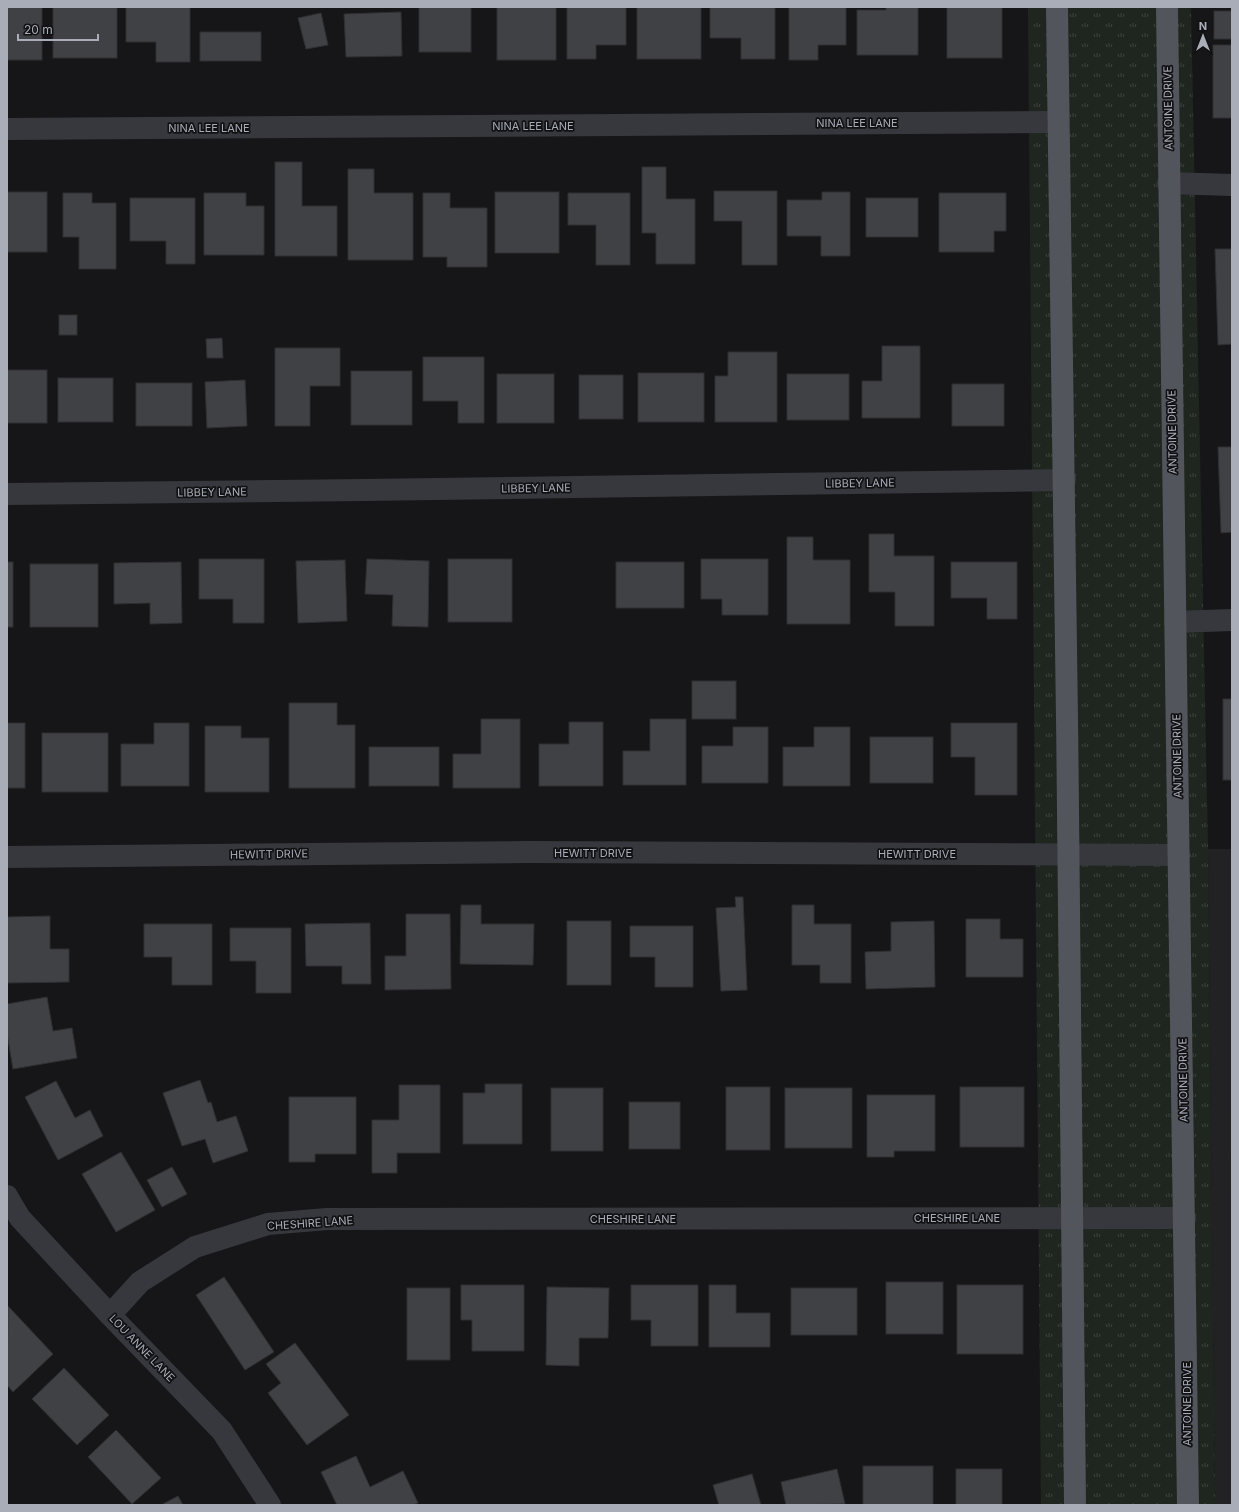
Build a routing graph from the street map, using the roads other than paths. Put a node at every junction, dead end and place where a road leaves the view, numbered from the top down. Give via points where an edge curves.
1 (1057, 7) edge
2 (1167, 7) edge
3 (1058, 122) junction
4 (7, 129) edge
5 (1168, 183) junction
6 (1232, 185) edge
7 (1064, 480) junction
8 (7, 494) edge
9 (1232, 620) edge
10 (1175, 622) junction
11 (1068, 855) junction
12 (1179, 855) junction
13 (7, 857) edge
14 (7, 1196) edge
15 (1073, 1218) junction
16 (1185, 1218) junction
17 (110, 1315) junction
18 (270, 1505) edge
19 (1075, 1505) edge
20 (1188, 1505) edge

1 - 3 main road
2 - 5 main road, ANTOINE DRIVE
3 - 4 street, NINA LEE LANE
3 - 7 main road
5 - 6 street
5 - 10 main road, ANTOINE DRIVE
7 - 8 street, LIBBEY LANE
7 - 11 main road
9 - 10 street
10 - 12 main road, ANTOINE DRIVE
11 - 12 street, HEWITT DRIVE
11 - 13 street, HEWITT DRIVE via 527,852
11 - 15 main road
12 - 16 main road, ANTOINE DRIVE
14 - 17 street, LOU ANNE LANE via 20,1218
15 - 16 street, CHESHIRE LANE
15 - 17 street, CHESHIRE LANE via 334,1219 268,1224 195,1247 140,1282
15 - 19 main road
16 - 20 main road, ANTOINE DRIVE
17 - 18 street, LOU ANNE LANE via 222,1431

